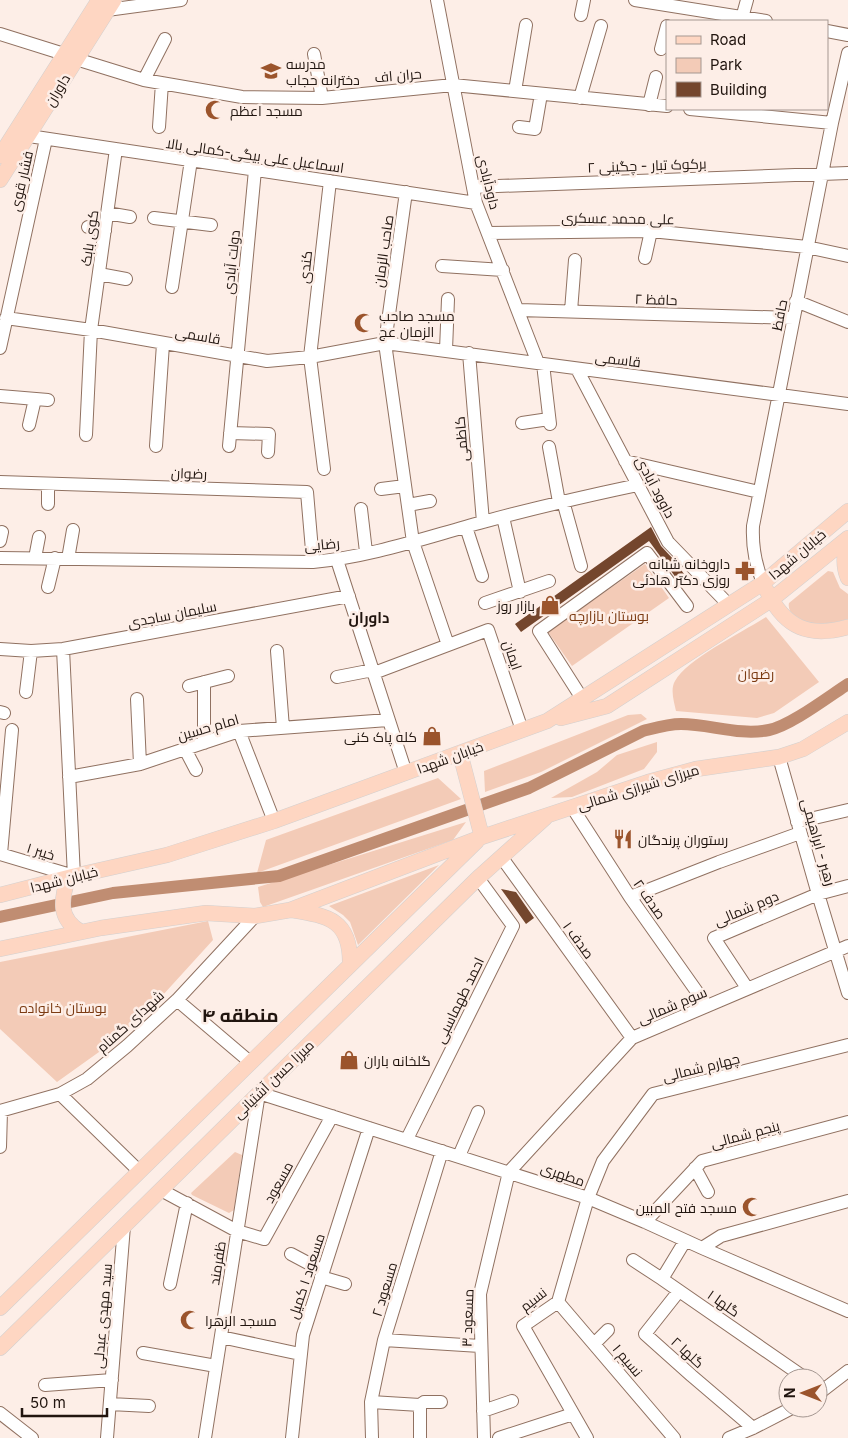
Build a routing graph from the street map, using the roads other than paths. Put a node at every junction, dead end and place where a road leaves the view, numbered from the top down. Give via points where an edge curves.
1 (181, 0) edge
2 (437, 0) edge
3 (584, 0) edge
4 (635, 0) edge
5 (747, 0) edge
6 (102, 2) edge
7 (672, 6) junction
8 (581, 15) dead end
9 (699, 16) edge
10 (742, 18) junction
11 (668, 20) edge
12 (757, 20) edge
13 (526, 25) dead end
14 (601, 26) dead end
15 (666, 30) edge
16 (828, 31) edge
17 (0, 34) edge
18 (848, 35) edge
19 (165, 39) dead end
20 (661, 49) dead end
21 (848, 53) edge
22 (314, 54) dead end
23 (70, 56) junction
24 (656, 78) dead end
25 (144, 80) junction
26 (162, 83) junction
27 (453, 85) junction
28 (515, 91) junction
29 (541, 94) junction
30 (322, 98) junction
31 (580, 98) junction
32 (650, 105) junction
33 (666, 106) edge
34 (711, 110) edge
35 (730, 111) edge
36 (765, 112) edge
37 (832, 123) junction
38 (519, 126) dead end
39 (160, 127) dead end
40 (6, 135) edge
41 (29, 136) junction
42 (46, 139) junction
43 (116, 149) junction
44 (0, 156) edge
45 (191, 160) junction
46 (255, 170) junction
47 (848, 173) edge
48 (822, 174) junction
49 (0, 180) edge
50 (330, 181) junction
51 (473, 186) junction
52 (406, 192) junction
53 (476, 203) junction
54 (107, 213) junction
55 (130, 217) dead end
56 (154, 218) dead end
57 (181, 222) junction
58 (211, 226) dead end
59 (88, 227) dead end
60 (651, 230) junction
61 (105, 231) junction
62 (488, 233) junction
63 (807, 247) junction
64 (848, 256) edge
65 (645, 258) dead end
66 (575, 260) dead end
67 (442, 266) dead end
68 (503, 270) junction
69 (99, 274) junction
70 (126, 279) dead end
71 (172, 287) dead end
72 (448, 299) dead end
73 (796, 301) junction
74 (519, 310) junction
75 (570, 312) junction
76 (6, 318) junction
77 (793, 318) junction
78 (848, 322) edge
79 (91, 330) junction
80 (385, 343) junction
81 (163, 344) junction
82 (0, 348) edge
83 (446, 350) junction
84 (468, 353) junction
85 (236, 356) junction
86 (310, 357) junction
87 (540, 363) junction
88 (577, 369) junction
89 (778, 395) junction
90 (0, 396) edge
91 (848, 404) edge
92 (522, 423) dead end
93 (29, 425) dead end
94 (86, 435) dead end
95 (156, 446) dead end
96 (549, 448) dead end
97 (268, 452) dead end
98 (625, 461) junction
99 (324, 469) dead end
100 (0, 482) edge
101 (48, 484) junction
102 (638, 485) junction
103 (405, 486) junction
104 (381, 489) dead end
105 (759, 492) junction
106 (430, 501) dead end
107 (561, 502) junction
108 (48, 504) dead end
109 (408, 505) junction
110 (361, 509) dead end
111 (848, 511) edge
112 (503, 517) junction
113 (484, 522) junction
114 (466, 526) junction
115 (73, 530) dead end
116 (39, 538) dead end
117 (848, 538) edge
118 (413, 542) junction
119 (366, 552) junction
120 (35, 558) junction
121 (61, 558) junction
122 (0, 559) edge
123 (337, 560) junction
124 (313, 562) junction
125 (581, 566) dead end
126 (482, 576) dead end
127 (848, 578) edge
128 (548, 582) dead end
129 (763, 583) junction
130 (48, 588) dead end
131 (520, 592) junction
132 (349, 596) junction
133 (771, 600) junction
134 (485, 603) dead end
135 (729, 604) junction
136 (687, 606) dead end
137 (739, 620) junction
138 (848, 627) edge
139 (448, 645) junction
140 (0, 649) edge
141 (63, 649) junction
142 (31, 651) junction
143 (277, 651) dead end
144 (373, 672) junction
145 (228, 676) dead end
146 (337, 677) dead end
147 (204, 682) junction
148 (189, 686) dead end
149 (26, 692) dead end
150 (137, 699) dead end
151 (586, 705) junction
152 (388, 720) junction
153 (848, 722) edge
154 (283, 728) junction
155 (12, 730) dead end
156 (522, 730) junction
157 (239, 731) junction
158 (204, 743) junction
159 (186, 749) junction
160 (460, 753) junction
161 (779, 757) junction
162 (140, 764) junction
163 (196, 770) dead end
164 (406, 773) junction
165 (69, 777) junction
166 (572, 807) junction
167 (848, 810) edge
168 (549, 814) junction
169 (274, 821) junction
170 (799, 828) junction
171 (480, 830) junction
172 (1, 854) edge
173 (502, 858) junction
174 (71, 877) junction
175 (478, 878) junction
176 (848, 886) edge
177 (422, 894) junction
178 (818, 894) junction
179 (0, 895) edge
180 (630, 897) junction
181 (290, 910) junction
182 (255, 916) junction
183 (440, 916) junction
184 (81, 932) junction
185 (848, 946) edge
186 (0, 949) edge
187 (836, 950) junction
188 (350, 965) junction
189 (747, 988) junction
190 (848, 993) edge
191 (177, 1000) junction
192 (707, 1006) junction
193 (632, 1038) junction
194 (848, 1045) edge
195 (250, 1062) junction
196 (259, 1093) junction
197 (60, 1094) junction
198 (0, 1111) edge
199 (478, 1112) dead end
200 (332, 1116) junction
201 (848, 1122) edge
202 (368, 1128) junction
203 (407, 1139) junction
204 (0, 1147) edge
205 (442, 1151) junction
206 (459, 1156) junction
207 (695, 1168) junction
208 (139, 1171) junction
209 (509, 1172) junction
210 (161, 1190) junction
211 (708, 1192) dead end
212 (588, 1198) junction
213 (848, 1201) edge
214 (187, 1203) junction
215 (645, 1222) junction
216 (124, 1226) junction
217 (238, 1231) junction
218 (685, 1241) junction
219 (702, 1248) junction
220 (291, 1254) dead end
221 (633, 1260) dead end
222 (322, 1274) junction
223 (662, 1279) junction
224 (170, 1284) dead end
225 (345, 1284) dead end
226 (680, 1291) junction
227 (558, 1302) junction
228 (0, 1308) edge
229 (848, 1311) edge
230 (608, 1330) dead end
231 (221, 1337) junction
232 (384, 1340) junction
233 (594, 1344) junction
234 (480, 1346) junction
235 (0, 1348) edge
236 (143, 1353) dead end
237 (300, 1354) junction
238 (216, 1366) junction
239 (792, 1368) edge
240 (848, 1371) edge
241 (112, 1380) junction
242 (46, 1385) dead end
243 (828, 1385) edge
244 (512, 1401) dead end
245 (371, 1402) junction
246 (441, 1402) dead end
247 (110, 1404) junction
248 (420, 1405) junction
249 (149, 1406) dead end
250 (483, 1410) junction
251 (0, 1413) edge
252 (573, 1414) junction
253 (778, 1415) edge
254 (753, 1428) junction
255 (32, 1438) edge
256 (107, 1438) edge
257 (205, 1438) edge
258 (292, 1438) edge
259 (372, 1438) edge
260 (420, 1438) edge
261 (484, 1438) edge
262 (498, 1438) edge
263 (587, 1438) edge
264 (674, 1438) edge
265 (729, 1438) edge

1 - 6 street
2 - 27 street, داودآبادی
3 - 8 street
4 - 7 street
5 - 10 street
6 - 23 main road, داوران
7 - 9 street
7 - 11 street
9 - 10 street
10 - 12 street
13 - 28 street
14 - 31 street
15 - 20 street
16 - 18 street
17 - 23 street, حران اف
19 - 25 street
21 - 37 street, حافظ
22 - 30 street
23 - 25 street, حران اف
23 - 40 main road, داوران
23 - 41 main road, داوران
24 - 32 street
25 - 26 street, حران اف
26 - 30 street, حران اف via 242,97
26 - 39 street
27 - 28 street, حران اف
27 - 30 street, حران اف
27 - 51 street, داودآبادی
28 - 29 street, حران اف
29 - 31 street, حران اف
29 - 38 street via 535,129
31 - 32 street, حران اف
32 - 33 street, حران اف
34 - 35 street
35 - 36 street
36 - 37 street
37 - 48 street, حافظ
40 - 44 main road, داوران
41 - 42 street, اسماعیل علی بیگی-کمالی بالا
41 - 49 main road, داوران
42 - 43 street, اسماعیل علی بیگی-کمالی بالا
42 - 76 street, فشار قوی
43 - 45 street, اسماعیل علی بیگی-کمالی بالا
43 - 54 street, کوی بابک
45 - 46 street, اسماعیل علی بیگی-کمالی بالا
45 - 57 street
46 - 50 street, اسماعیل علی بیگی-کمالی بالا
46 - 85 street, دولت آبادی
47 - 48 street, برکوک تبار - چگینی ۲
48 - 51 street, برکوک تبار - چگینی ۲
48 - 63 street, حافظ
50 - 52 street, اسماعیل علی بیگی-کمالی بالا
50 - 86 street, کندی
51 - 53 street, داودآبادی
52 - 53 street, اسماعیل علی بیگی-کمالی بالا
52 - 80 street, صاحب الزمان
53 - 62 street, داودآبادی
54 - 55 street
54 - 61 street, کوی بابک
56 - 57 street
57 - 58 street
57 - 71 street
59 - 61 street
60 - 62 street, علی محمد عسکری
60 - 63 street, علی محمد عسکری
60 - 65 street
61 - 69 street, کوی بابک
62 - 68 street, داودآبادی
63 - 64 street, علی محمد عسکری
63 - 73 street, حافظ
66 - 75 street
67 - 68 street
68 - 74 street, داودآبادی
69 - 70 street
69 - 79 street, کوی بابک
72 - 83 street
73 - 77 street, حافظ
73 - 78 street
74 - 75 street, حافظ ۲
74 - 87 street, داودآبادی
75 - 77 street, حافظ ۲
76 - 79 street, قاسمی
76 - 82 street, فشار قوی
77 - 89 street, حافظ
79 - 81 street, قاسمی
79 - 94 street, کوی بابک
80 - 83 street, قاسمی
80 - 86 street, قاسمی
80 - 103 street
81 - 85 street, قاسمی
81 - 95 street
83 - 84 street, قاسمی
84 - 87 street, قاسمی
84 - 113 street, کاظمی
85 - 86 street, قاسمی via 267,362
85 - 97 street, دولت آبادی via 229,440 269,434
86 - 99 street, کندی
87 - 88 street, قاسمی
87 - 92 street, داودآبادی via 549,421
88 - 89 street, قاسمی
88 - 98 street, داوود آبادی
89 - 91 street, قاسمی
89 - 105 street, حافظ
90 - 93 street via 42,400
96 - 107 street
98 - 102 street, داوود آبادی
98 - 105 street
100 - 101 street, رضوان
101 - 108 street
101 - 124 street, رضوان via 308,492
102 - 107 street, رضایی
102 - 135 street, داوود آبادی via 668,542
103 - 104 street
103 - 109 street
105 - 129 street, حافظ via 752,539 755,562
106 - 109 street
107 - 112 street, رضایی
107 - 125 street
109 - 118 street
110 - 119 street
111 - 129 main road, خیابان شهدا
112 - 113 street, رضایی
112 - 131 street
113 - 114 street, رضایی
114 - 118 street, رضایی
114 - 126 street
115 - 121 street
116 - 120 street
117 - 127 main road via 844,569
117 - 133 main road, خیابان شهدا
118 - 119 street, رضایی
118 - 139 street
119 - 123 street, رضایی
120 - 121 street, رضایی
120 - 122 street, رضایی
121 - 124 street, رضایی
121 - 130 street
123 - 124 street, رضایی
123 - 132 street
128 - 131 street
129 - 133 main road
129 - 135 main road, خیابان شهدا
131 - 134 street
132 - 141 street, سلیمان ساجدی
132 - 144 street
133 - 137 main road, خیابان شهدا
133 - 138 main road via 783,616 798,627 818,631
135 - 137 main road
135 - 151 main road, خیابان شهدا
136 - 151 street via 647,553 538,631
137 - 151 main road, خیابان شهدا via 607,706
139 - 144 street, ایمان
139 - 156 street, ایمان via 488,630
140 - 142 street, سلیمان ساجدی
141 - 142 street, سلیمان ساجدی
141 - 165 street
142 - 149 street
143 - 154 street
144 - 146 street, ایمان
144 - 152 street
145 - 147 street
147 - 148 street
147 - 158 street
150 - 162 street
151 - 156 main road, خیابان شهدا
152 - 154 street, امام حسین
152 - 164 street
153 - 161 main road, میرزای شیرازی شمالی via 803,749
154 - 157 street, امام حسین
155 - 172 street
156 - 160 main road, خیابان شهدا
157 - 158 street, امام حسین
157 - 169 street
158 - 159 street, امام حسین
159 - 162 street, امام حسین
159 - 163 street
160 - 164 main road, خیابان شهدا
160 - 171 main road
161 - 166 main road, میرزای شیرازی شمالی via 696,769
161 - 170 street, رهبر - ابراهیمی
162 - 165 street, امام حسین
164 - 169 main road, خیابان شهدا
165 - 174 street
166 - 168 main road, میرزای شیرازی شمالی
166 - 180 street, صدف ۲
167 - 170 street
168 - 171 main road, میرزای شیرازی شمالی
168 - 173 main road, میرزا حسن آشتیانی
169 - 174 main road, خیابان شهدا via 168,855
170 - 178 street, رهبر - ابراهیمی
170 - 180 street
171 - 177 main road, میرزا حسن آشتیانی
171 - 181 main road
172 - 174 street, خیبر ۱
173 - 175 main road, میرزا حسن آشتیانی
173 - 193 street, صدف ۱
174 - 179 main road, خیابان شهدا
174 - 184 main road via 63,898 64,912 72,927
175 - 183 main road, میرزا حسن آشتیانی
175 - 203 street, احمد طهماسبی via 512,926
176 - 178 street
177 - 183 main road
177 - 188 main road, میرزا حسن آشتیانی
178 - 187 street, رهبر - ابراهیمی
178 - 189 street, دوم شمالی via 714,938
180 - 192 street, صدف ۲
181 - 182 main road
181 - 188 main road via 327,917 335,923 348,941
182 - 184 main road via 206,914
182 - 191 street, شهدای گمنام
183 - 196 main road, میرزا حسن آشتیانی
184 - 186 main road
185 - 187 street, سوم شمالی
187 - 189 street, سوم شمالی
187 - 190 street, رهبر - ابراهیمی
188 - 195 main road, میرزا حسن آشتیانی
189 - 192 street, سوم شمالی
191 - 195 street
191 - 197 street, شهدای گمنام via 87,1079
192 - 193 street, سوم شمالی
193 - 209 street, سوم شمالی
194 - 212 street, چهارم شمالی via 653,1094 603,1161
195 - 208 main road, میرزا حسن آشتیانی
196 - 200 street, مطهری
196 - 210 main road, میرزا حسن آشتیانی
196 - 217 street, ظفرمند
197 - 198 street, شهدای گمنام
197 - 208 street
198 - 204 street
199 - 206 street
200 - 202 street, مطهری
200 - 217 street, مسعود via 264,1239
201 - 207 street, پنجم شمالی via 702,1161
202 - 203 street, مطهری
202 - 222 street, مسعود ۱ کمیل
203 - 205 street, مطهری
205 - 206 street, مطهری
205 - 232 street, مسعود ۲
206 - 209 street, مطهری
207 - 211 street
207 - 215 street, پنجم شمالی
208 - 228 main road, میرزا حسن آشتیانی
209 - 212 street, مطهری
209 - 234 street, مسعود ۳ via 480,1294
210 - 214 street
210 - 216 main road, میرزا حسن آشتیانی
212 - 215 street, مطهری
212 - 227 street, نسیم
213 - 219 street via 721,1236
214 - 217 street
214 - 224 street
215 - 218 street, مطهری
216 - 235 main road, میرزا حسن آشتیانی
216 - 241 street, سید مهدی عبدلی
217 - 231 street, ظفرمند
218 - 219 street, مطهری
218 - 223 street
219 - 229 street, مطهری
220 - 222 street
221 - 223 street, گلها ۱
222 - 225 street
222 - 237 street, مسعود ۱ کمیل via 302,1335
223 - 226 street, گلها ۱
226 - 239 street, گلها ۱
226 - 254 street, گلها ۲ via 646,1334
227 - 233 street, نسیم ۱
227 - 252 street, نسیم via 523,1326
230 - 233 street
231 - 237 street
231 - 238 street, ظفرمند
232 - 234 street
232 - 245 street, مسعود ۲
233 - 264 street, نسیم ۱
234 - 250 street, مسعود ۳
236 - 238 street
237 - 258 street, مسعود ۱ کمیل
238 - 257 street, ظفرمند
240 - 243 street
241 - 242 street
241 - 247 street, سید مهدی عبدلی
244 - 250 street
245 - 248 street
245 - 259 street, مسعود ۲
246 - 248 street
247 - 249 street
247 - 256 street, سید مهدی عبدلی
248 - 260 street
250 - 261 street, مسعود ۳
251 - 255 street
252 - 262 street
252 - 263 street, نسیم
253 - 254 street
254 - 265 street

